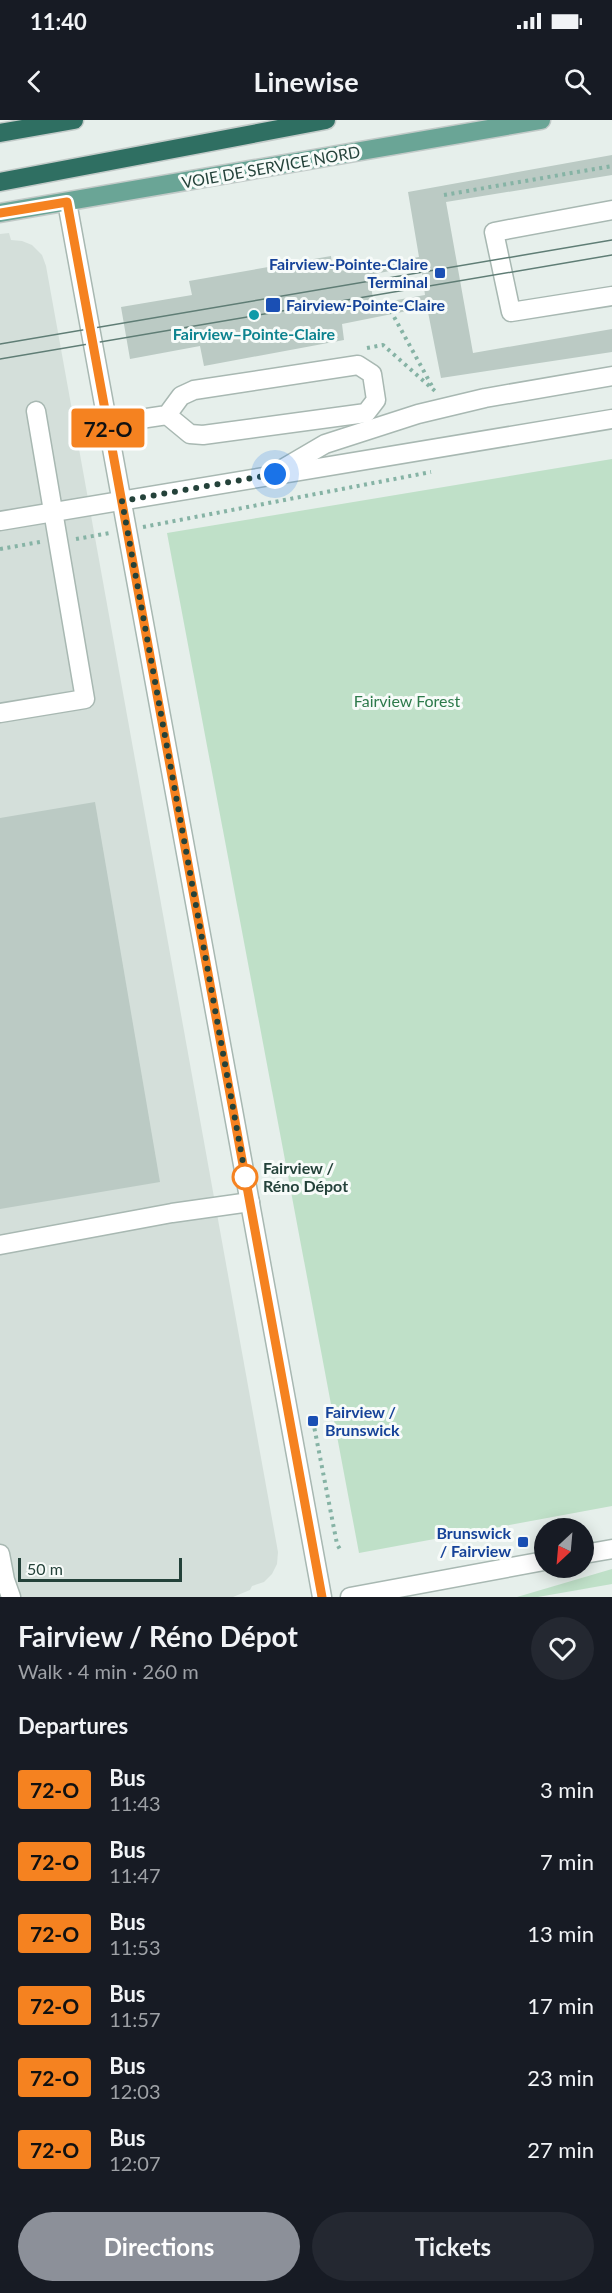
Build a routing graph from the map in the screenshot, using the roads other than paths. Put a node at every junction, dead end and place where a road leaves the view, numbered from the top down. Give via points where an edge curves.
1 (74, 120) edge
2 (326, 120) edge
3 (541, 120) edge
4 (0, 133) edge
5 (0, 182) edge
6 (67, 202) junction
7 (612, 210) edge
8 (0, 213) edge
9 (612, 296) edge
10 (612, 376) edge
11 (36, 411) dead end
12 (167, 415) junction
13 (612, 419) edge
14 (107, 424) junction
15 (275, 474) junction
16 (122, 501) junction
17 (53, 511) junction
18 (0, 521) edge
19 (0, 713) edge
20 (250, 1202) junction
21 (0, 1245) edge
22 (612, 1549) edge
23 (594, 1552) edge
24 (0, 1554) edge
25 (534, 1563) edge
26 (5, 1591) edge
27 (16, 1597) edge
28 (322, 1597) edge
29 (350, 1597) edge

1 - 4 highway
2 - 5 highway
3 - 6 main road, VOIE DE SERVICE NORD
6 - 8 main road, VOIE DE SERVICE NORD
6 - 14 street
7 - 9 street via 494,232 511,312
10 - 15 street via 418,414 326,444
11 - 17 street
12 - 12 street via 190,434 203,435 366,413 376,400 372,374 358,365 194,390 180,396
12 - 14 street
13 - 15 street
14 - 16 street
15 - 16 street
16 - 17 street
16 - 20 street
17 - 18 street
17 - 19 street via 85,699
20 - 21 street
20 - 28 street
22 - 23 street
24 - 26 street
25 - 29 street
26 - 27 street

